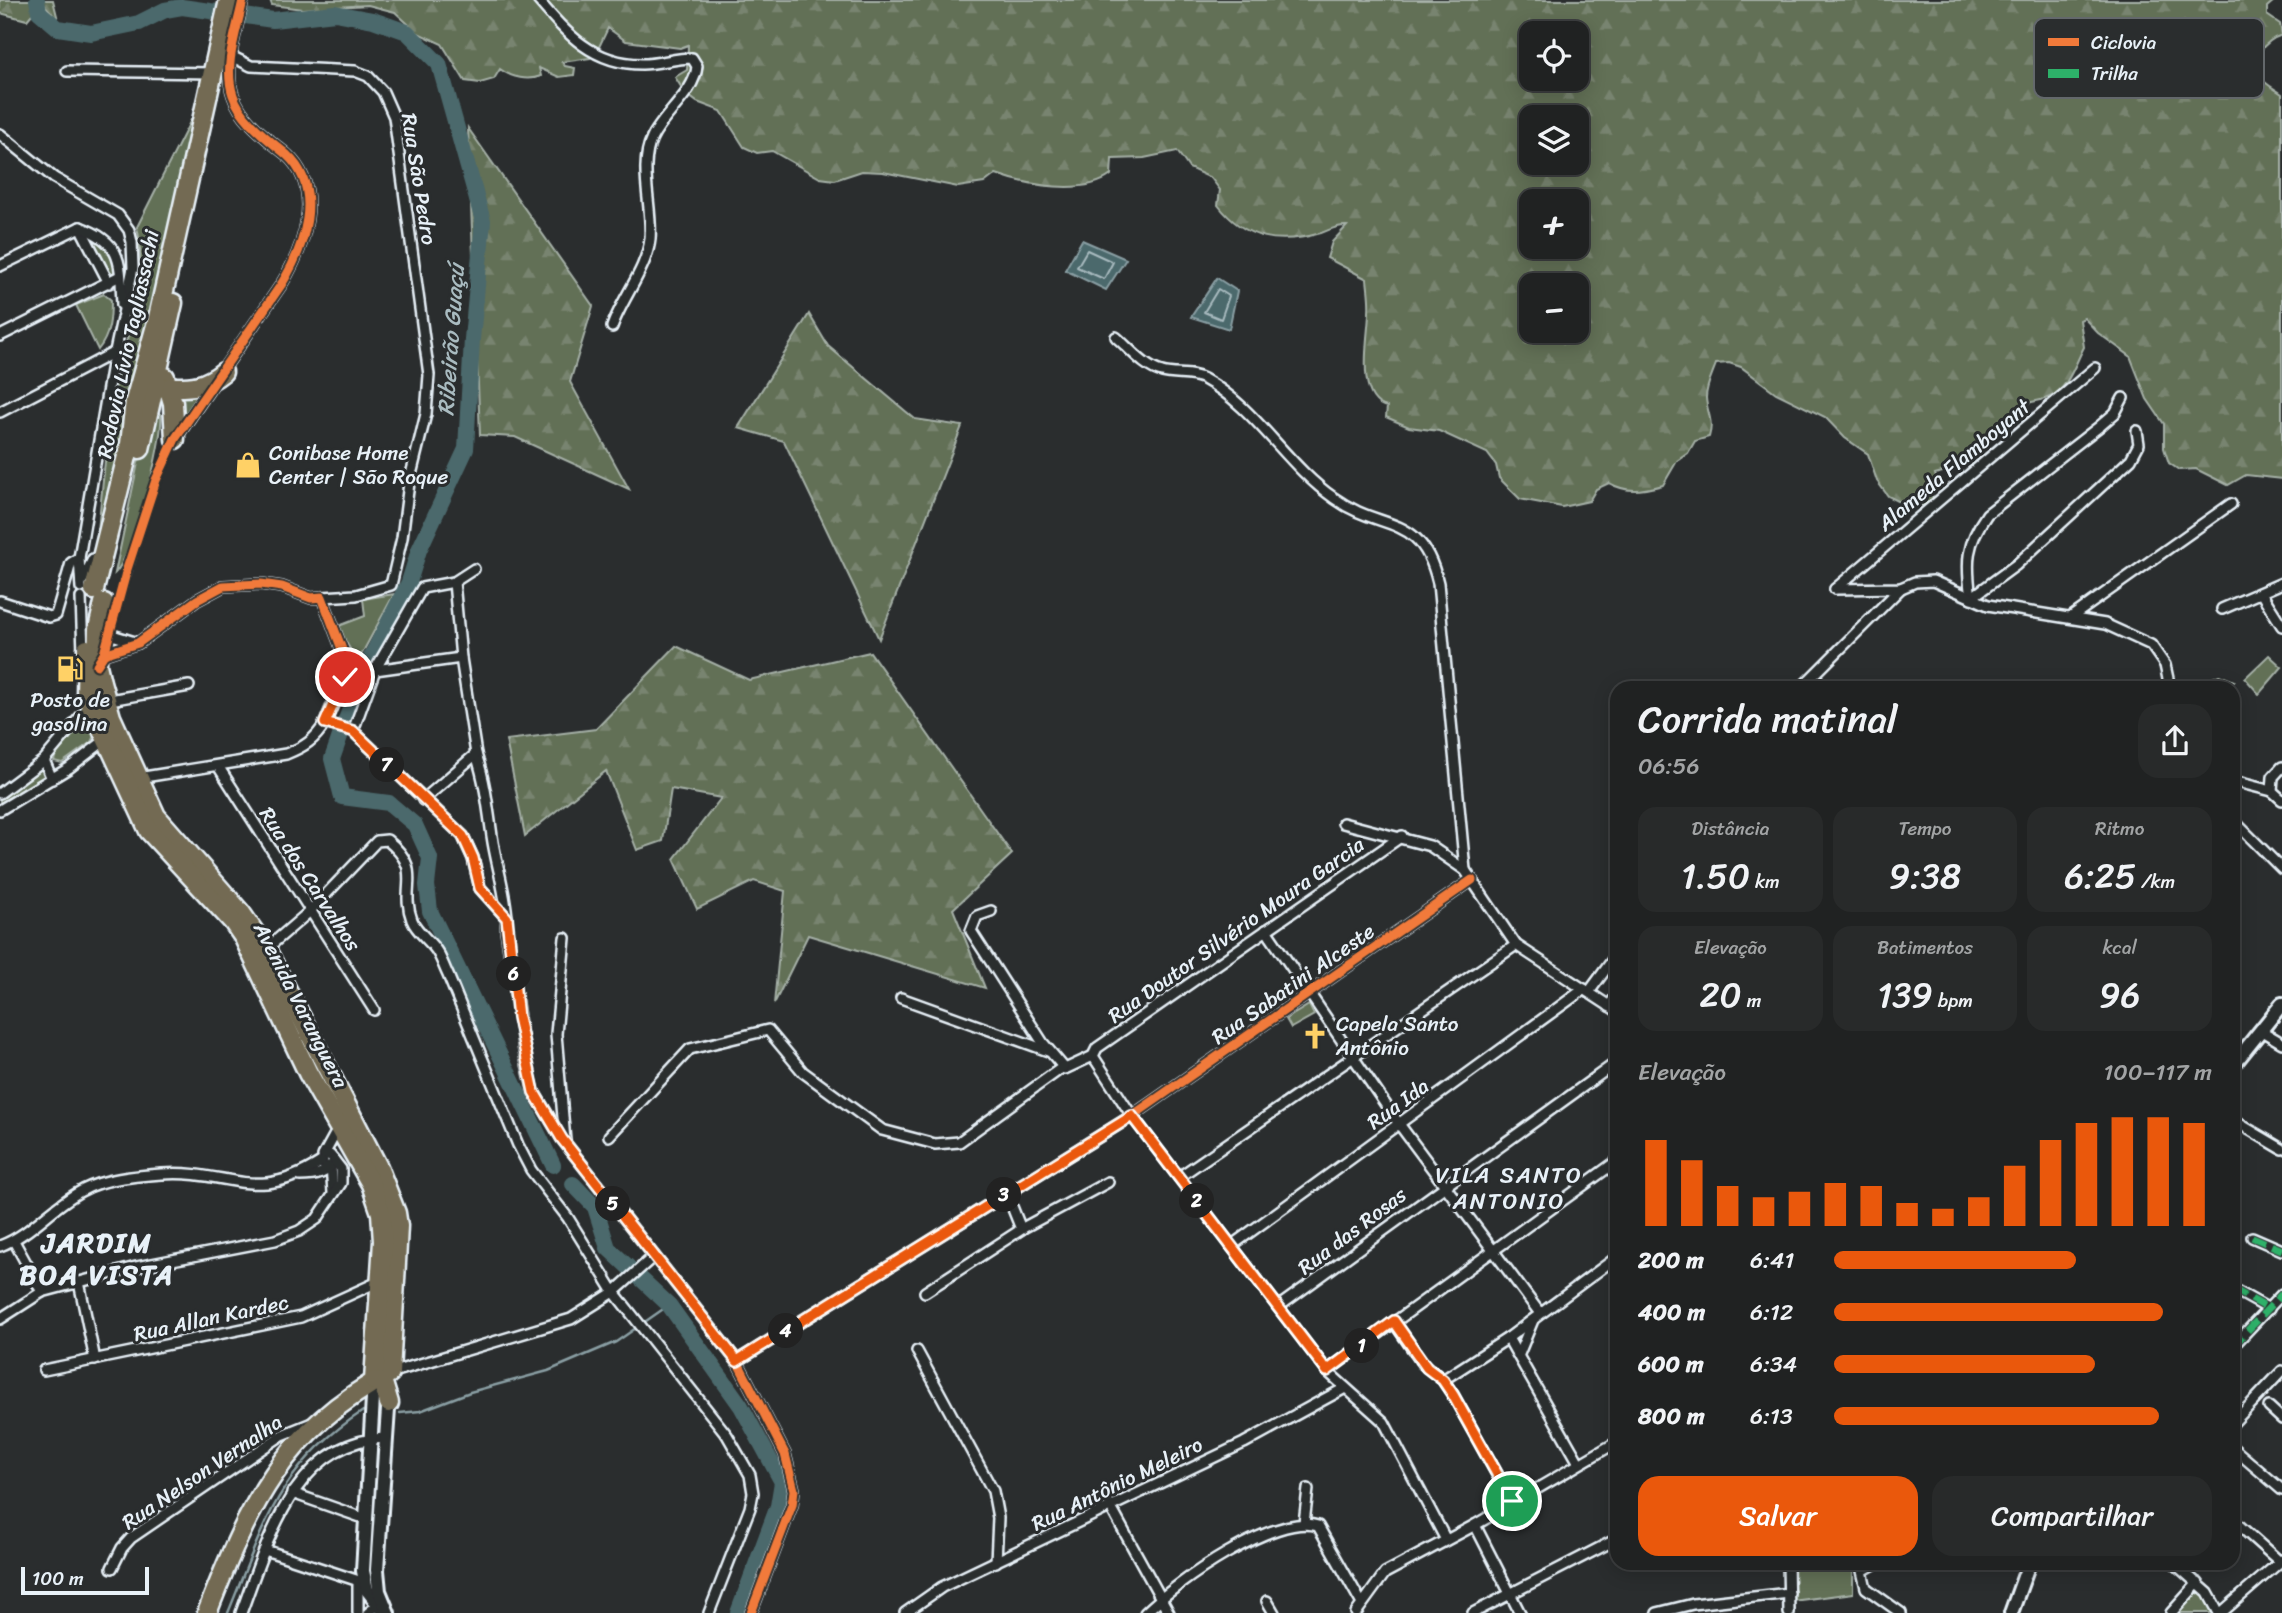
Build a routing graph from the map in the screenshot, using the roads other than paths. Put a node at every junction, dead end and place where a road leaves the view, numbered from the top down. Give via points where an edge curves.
1 (229, 0) edge
2 (243, 0) edge
3 (538, 0) edge
4 (228, 38) junction
5 (231, 56) junction
6 (67, 71) dead end
7 (213, 73) junction
8 (205, 108) junction
9 (0, 134) edge
10 (80, 227) junction
11 (0, 266) edge
12 (120, 276) junction
13 (109, 283) junction
14 (122, 321) junction
15 (612, 327) dead end
16 (0, 335) edge
17 (1116, 337) dead end
18 (115, 352) junction
19 (2095, 368) dead end
20 (223, 372) junction
21 (160, 387) junction
22 (2123, 398) dead end
23 (135, 401) junction
24 (0, 410) edge
25 (2137, 431) dead end
26 (175, 439) joint
27 (2231, 504) dead end
28 (79, 558) junction
29 (98, 560) junction
30 (474, 569) dead end
31 (454, 582) junction
32 (2282, 583) edge
33 (1901, 588) junction
34 (2261, 593) junction
35 (91, 594) junction
36 (322, 597) junction
37 (1971, 598) junction
38 (0, 601) edge
39 (2222, 610) dead end
40 (2070, 618) junction
41 (2282, 626) edge
42 (109, 634) dead end
43 (138, 643) junction
44 (104, 654) dead end
45 (461, 658) junction
46 (348, 665) junction
47 (369, 668) junction
48 (1808, 681) edge
49 (2168, 681) edge
50 (189, 685) dead end
51 (98, 703) junction
52 (325, 723) junction
53 (345, 728) junction
54 (112, 736) junction
55 (476, 754) junction
56 (44, 760) junction
57 (218, 766) junction
58 (2282, 767) edge
59 (138, 778) junction
60 (52, 779) junction
61 (2240, 783) edge
62 (2272, 791) junction
63 (0, 793) edge
64 (423, 800) junction
65 (2282, 800) edge
66 (0, 810) edge
67 (1343, 823) dead end
68 (2240, 827) edge
69 (1402, 836) junction
70 (2282, 869) edge
71 (1465, 870) junction
72 (1472, 880) junction
73 (991, 911) dead end
74 (309, 912) junction
75 (507, 918) junction
76 (1266, 930) junction
77 (565, 938) dead end
78 (1516, 945) junction
79 (261, 953) junction
80 (1610, 962) edge
81 (1586, 991) junction
82 (1311, 994) junction
83 (901, 998) dead end
84 (2282, 1004) edge
85 (1610, 1006) edge
86 (374, 1010) dead end
87 (2260, 1030) junction
88 (2282, 1043) edge
89 (1050, 1051) junction
90 (1093, 1056) junction
91 (2240, 1056) edge
92 (1356, 1058) junction
93 (1063, 1067) junction
94 (1610, 1067) edge
95 (1132, 1116) junction
96 (1399, 1124) junction
97 (2240, 1124) edge
98 (349, 1129) junction
99 (609, 1136) dead end
100 (565, 1143) junction
101 (2282, 1149) edge
102 (329, 1161) junction
103 (1610, 1166) edge
104 (1179, 1177) junction
105 (1108, 1182) dead end
106 (1444, 1184) junction
107 (1007, 1194) junction
108 (1022, 1228) junction
109 (2252, 1237) dead end
110 (14, 1241) junction
111 (0, 1246) edge
112 (1231, 1246) junction
113 (2282, 1250) edge
114 (1491, 1251) junction
115 (654, 1256) junction
116 (1610, 1262) edge
117 (380, 1281) junction
118 (79, 1282) junction
119 (42, 1292) junction
120 (614, 1292) junction
121 (925, 1292) dead end
122 (2240, 1293) edge
123 (2282, 1294) edge
124 (1278, 1307) junction
125 (2269, 1309) junction
126 (1536, 1315) junction
127 (0, 1319) edge
128 (1394, 1321) junction
129 (1508, 1338) junction
130 (2240, 1339) edge
131 (917, 1350) dead end
132 (1519, 1354) junction
133 (95, 1360) junction
134 (737, 1361) junction
135 (44, 1370) dead end
136 (1327, 1371) junction
137 (2282, 1371) edge
138 (390, 1373) junction
139 (1443, 1380) junction
140 (374, 1381) junction
141 (1345, 1388) junction
142 (381, 1402) junction
143 (2269, 1407) dead end
144 (2240, 1416) edge
145 (323, 1419) junction
146 (2282, 1419) edge
147 (370, 1438) junction
148 (386, 1438) junction
149 (1610, 1446) edge
150 (2240, 1454) edge
151 (1579, 1463) junction
152 (1308, 1489) dead end
153 (2282, 1490) edge
154 (292, 1493) junction
155 (1512, 1501) junction
156 (1110, 1506) junction
157 (366, 1520) junction
158 (1304, 1523) junction
159 (1475, 1525) junction
160 (2240, 1526) edge
161 (1446, 1541) junction
162 (1610, 1543) edge
163 (265, 1550) junction
164 (2281, 1561) edge
165 (996, 1562) junction
166 (112, 1568) dead end
167 (1788, 1570) edge
168 (1864, 1570) edge
169 (2026, 1570) edge
170 (2182, 1570) edge
171 (361, 1582) junction
172 (2198, 1583) junction
173 (1789, 1593) junction
174 (1511, 1594) junction
175 (1161, 1597) junction
176 (1267, 1601) dead end
177 (379, 1604) edge
178 (1362, 1604) junction
179 (1694, 1608) edge
180 (359, 1609) edge
181 (244, 1612) edge
182 (207, 1613) edge
183 (709, 1613) edge
184 (751, 1613) edge
185 (905, 1613) edge
186 (1144, 1613) edge
187 (1169, 1613) edge
188 (1274, 1613) edge
189 (1356, 1613) edge
190 (1473, 1613) edge
191 (1520, 1613) edge
192 (1657, 1613) edge
193 (1789, 1613) edge
194 (1901, 1613) edge
195 (2011, 1613) edge
196 (2171, 1613) edge
197 (2220, 1613) edge

1 - 4 highway, Rodovia Lívio Tagliassachi
2 - 4 street
3 - 15 street via 581,47 599,57 641,64 692,58 697,66 652,138 647,160 650,239
4 - 5 street
4 - 7 highway, Rodovia Lívio Tagliassachi
5 - 20 street via 233,98 290,158 303,184 308,210 293,265
5 - 36 street, Rua São Pedro via 251,66 355,71 368,76 383,92 394,117 429,374 426,414 408,483 391,585 356,595
6 - 7 street
7 - 8 highway, Rodovia Lívio Tagliassachi
8 - 21 highway, Rodovia Lívio Tagliassachi
8 - 23 highway, Rodovia Lívio Tagliassachi
9 - 14 street via 54,178 118,215 129,230 133,268
10 - 11 street
10 - 12 street via 110,242
10 - 13 street
12 - 13 street
12 - 14 street
13 - 16 street
14 - 18 street
17 - 71 street via 1151,368 1205,380 1264,429 1336,500 1404,528 1423,542 1438,583
18 - 24 street
18 - 28 street
19 - 33 street, Alameda Flamboyant via 1835,589
20 - 21 highway via 190,389
20 - 26 street
21 - 23 highway via 141,392
21 - 26 highway via 173,403
21 - 35 highway, Rodovia Lívio Tagliassachi
22 - 37 street via 2100,426 1987,514 1974,533 1968,554
23 - 29 highway, Rodovia Lívio Tagliassachi via 130,444
25 - 37 street via 2138,444 2131,459 2016,565
27 - 40 street
28 - 29 street
28 - 35 street
28 - 38 street via 71,563 56,615 49,617
29 - 35 highway, Rodovia Lívio Tagliassachi
30 - 31 street
31 - 45 street
31 - 47 street via 422,588
32 - 34 street
33 - 37 street via 1933,581
33 - 48 street
34 - 39 street
34 - 41 street
35 - 51 highway, Avenida Varanguera via 98,629
35 - 51 highway, Avenida Varanguera via 86,695
36 - 43 street via 261,584 223,586
36 - 46 street
37 - 40 street via 2009,610
40 - 49 street via 2105,624 2151,645 2165,665
42 - 43 street
43 - 44 street
45 - 47 street
45 - 55 street
46 - 47 street
46 - 52 street
47 - 53 street
50 - 51 street
51 - 54 highway, Avenida Varanguera
51 - 56 street
52 - 53 street
52 - 57 street via 305,747
53 - 64 street
54 - 59 highway, Avenida Varanguera
54 - 60 street
54 - 79 highway, Avenida Varanguera via 149,831
55 - 64 street
55 - 75 street via 505,887
56 - 60 street
56 - 63 street
57 - 59 street
57 - 74 street, Rua dos Carvalhos
58 - 62 street via 2273,777
59 - 79 highway, Avenida Varanguera via 165,829 241,913
60 - 66 street
61 - 62 street
62 - 65 street
64 - 75 street via 463,836 480,888
67 - 69 street
68 - 70 street
69 - 71 street via 1430,846
69 - 76 street, Rua Doutor Silvério Moura Garcia
71 - 72 street
72 - 78 street
72 - 82 street, Rua Sabatini Alceste
73 - 89 street via 977,916 971,931
74 - 79 street
74 - 86 street, Rua dos Carvalhos
74 - 120 street via 377,841 387,840 398,849 410,869 407,895 412,921 436,950 448,975 518,1145
75 - 100 street via 520,1028 534,1092
76 - 82 street
76 - 90 street, Rua Doutor Silvério Moura Garcia via 1097,1048
77 - 100 street via 556,1034
78 - 81 street
78 - 92 street
79 - 98 highway, Avenida Varanguera
80 - 81 street, Rua Ida
81 - 85 street
81 - 96 street, Rua Ida
82 - 92 street
82 - 95 street, Rua Sabatini Alceste
83 - 89 street
84 - 87 main road
87 - 88 street
87 - 91 main road
89 - 93 street
90 - 93 street
90 - 95 street
92 - 96 street
92 - 104 street
93 - 99 street via 959,1142 935,1144 882,1130 803,1072 768,1030 690,1049
94 - 106 street, Rua das Rosas
95 - 104 street
95 - 107 street, Rua Sabatini Alceste
96 - 106 street
96 - 112 street, Rua Ida
97 - 101 street
98 - 102 street
98 - 102 street
98 - 117 highway, Avenida Varanguera via 381,1213
98 - 138 highway, Avenida Varanguera via 378,1167 398,1222
100 - 115 street
102 - 110 street via 299,1176 265,1185 172,1173 101,1183 84,1189
102 - 118 street via 342,1176 317,1219 299,1231
103 - 114 street
104 - 112 street
105 - 108 street
106 - 114 street
106 - 124 street, Rua das Rosas
107 - 108 street
107 - 134 street, Rua Sabatini Alceste
108 - 121 street
109 - 113 street
110 - 111 street
110 - 119 street
112 - 124 street
114 - 126 street
114 - 128 street
115 - 120 street
115 - 134 street
116 - 126 street
117 - 133 street, Rua Allan Kardec via 301,1317
117 - 140 highway, Avenida Varanguera
118 - 119 street
118 - 133 street
119 - 127 street
120 - 138 street via 572,1319
120 - 183 street via 727,1435 750,1475 750,1508
122 - 125 street
123 - 125 street
124 - 136 street
125 - 130 street
126 - 129 street
126 - 132 street
128 - 136 street
128 - 139 street via 1427,1368
129 - 132 street
129 - 139 street
131 - 165 street via 993,1491 998,1518
132 - 151 street
133 - 135 street, Rua Allan Kardec
134 - 184 street via 785,1454 794,1490
136 - 141 street
137 - 144 street
138 - 140 highway
138 - 142 main road
139 - 155 street
140 - 142 highway via 383,1383
140 - 145 highway
141 - 156 street, Rua Antônio Meleiro via 1244,1443
141 - 161 street via 1384,1422
142 - 147 main road
142 - 148 main road
143 - 146 street
145 - 166 street, Rua Nelson Vernalha via 282,1435 131,1538
145 - 182 highway via 286,1455 260,1492
147 - 148 street
147 - 154 street via 333,1451
147 - 157 main road
148 - 177 main road
149 - 151 street
150 - 153 street
151 - 155 street
152 - 158 street
154 - 157 street
154 - 163 street
155 - 159 street
156 - 165 street, Rua Antônio Meleiro
156 - 175 street
157 - 171 main road
158 - 175 street via 1276,1529 1205,1566
158 - 178 street via 1318,1527
159 - 161 street
159 - 174 street
160 - 164 street
161 - 178 street via 1385,1573
162 - 174 street
163 - 171 street
163 - 181 street
164 - 197 street
165 - 185 street, Rua Antônio Meleiro via 942,1587
167 - 173 street
168 - 194 street via 1866,1588
169 - 195 main road
170 - 172 street
171 - 177 main road
171 - 180 street
172 - 196 street
172 - 197 street
173 - 179 street
173 - 193 street
174 - 190 street
174 - 191 street
175 - 186 street
175 - 187 street
176 - 188 street
177 - 180 street
178 - 189 street
179 - 192 street

